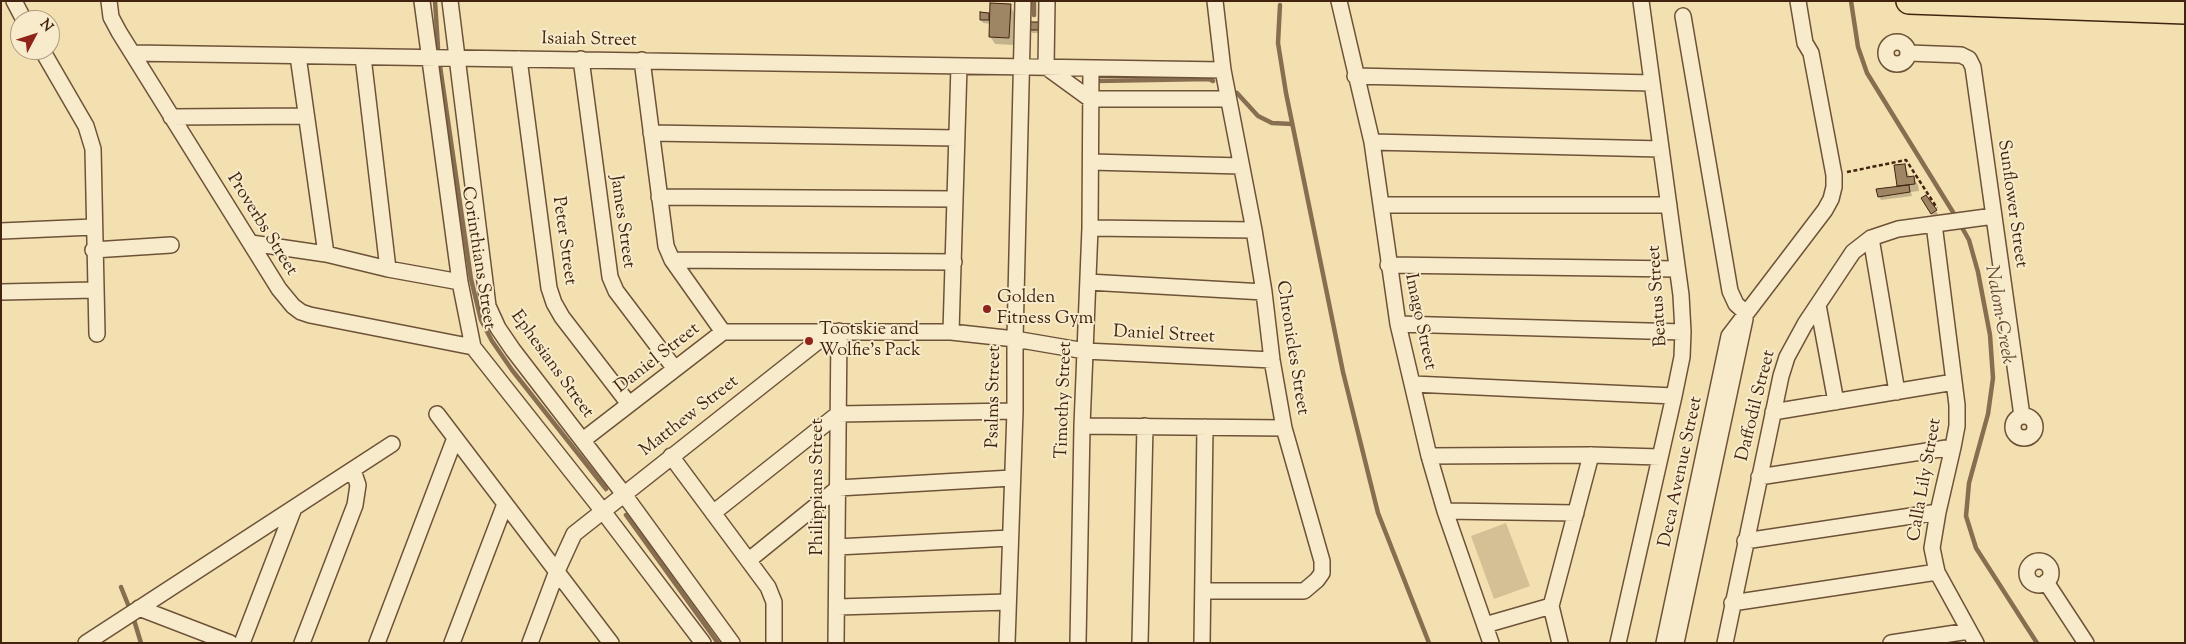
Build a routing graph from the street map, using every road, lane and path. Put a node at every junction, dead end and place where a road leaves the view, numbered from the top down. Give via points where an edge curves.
1 (110, 1) edge
2 (422, 1) edge
3 (450, 1) edge
4 (1023, 1) edge
5 (1047, 1) edge
6 (1215, 1) edge
7 (1338, 1) edge
8 (1641, 1) edge
9 (1798, 1) edge
10 (1807, 1) edge
11 (1909, 1) edge
12 (2185, 10) edge
13 (1683, 16) dead end
14 (132, 53) junction
15 (1811, 53) junction
16 (1908, 53) dead end
17 (298, 56) junction
18 (363, 56) junction
19 (429, 57) junction
20 (456, 58) junction
21 (520, 59) junction
22 (48, 60) edge
23 (581, 60) junction
24 (642, 60) junction
25 (959, 66) junction
26 (1022, 67) junction
27 (1046, 67) junction
28 (1091, 68) junction
29 (1223, 70) junction
30 (1355, 76) junction
31 (1652, 83) junction
32 (1090, 99) junction
33 (1228, 99) junction
34 (306, 116) junction
35 (171, 117) junction
36 (651, 133) junction
37 (957, 138) junction
38 (1372, 142) junction
39 (1661, 149) junction
40 (1091, 162) junction
41 (1241, 166) junction
42 (1834, 175) junction
43 (660, 198) junction
44 (955, 200) junction
45 (1381, 205) junction
46 (1669, 205) junction
47 (1994, 216) junction
48 (1943, 223) junction
49 (94, 227) junction
50 (1090, 228) junction
51 (1254, 230) junction
52 (1, 231) edge
53 (1871, 238) junction
54 (170, 244) dead end
55 (251, 244) junction
56 (93, 250) junction
57 (326, 254) junction
58 (672, 260) junction
59 (954, 262) junction
60 (1388, 265) junction
61 (388, 269) junction
62 (1678, 269) junction
63 (460, 282) junction
64 (1088, 282) junction
65 (95, 290) junction
66 (1, 292) edge
67 (1264, 292) junction
68 (1818, 305) junction
69 (1746, 313) junction
70 (1398, 324) junction
71 (835, 331) junction
72 (723, 332) junction
73 (951, 332) junction
74 (1683, 332) junction
75 (97, 334) dead end
76 (1014, 338) junction
77 (473, 347) junction
78 (1085, 351) junction
79 (1272, 360) junction
80 (675, 369) junction
81 (1954, 382) junction
82 (1412, 384) junction
83 (1897, 392) junction
84 (1674, 396) junction
85 (1836, 402) junction
86 (629, 404) junction
87 (1015, 411) junction
88 (1773, 412) junction
89 (437, 414) dead end
90 (838, 414) junction
91 (2022, 416) dead end
92 (1082, 426) junction
93 (1145, 426) junction
94 (1205, 427) junction
95 (1284, 428) junction
96 (455, 438) junction
97 (583, 440) junction
98 (392, 444) dead end
99 (1953, 447) junction
100 (1591, 455) junction
101 (671, 456) junction
102 (1429, 456) junction
103 (1660, 457) junction
104 (353, 470) junction
105 (1759, 477) junction
106 (1012, 478) junction
107 (838, 488) junction
108 (623, 493) junction
109 (505, 504) junction
110 (294, 508) junction
111 (602, 510) junction
112 (1445, 511) junction
113 (1938, 512) junction
114 (713, 513) junction
115 (1576, 513) junction
116 (1010, 538) junction
117 (1745, 541) junction
118 (837, 547) junction
119 (748, 560) junction
120 (557, 570) junction
121 (1938, 572) junction
122 (1684, 576) junction
123 (2046, 582) dead end
124 (1203, 591) junction
125 (1008, 602) junction
126 (1732, 603) junction
127 (1551, 606) junction
128 (837, 607) junction
129 (139, 608) junction
130 (1485, 625) junction
131 (1973, 637) edge
132 (86, 643) edge
133 (230, 643) edge
134 (242, 643) edge
135 (302, 643) edge
136 (377, 643) edge
137 (452, 643) edge
138 (530, 643) edge
139 (612, 643) edge
140 (704, 643) edge
141 (732, 643) edge
142 (774, 643) edge
143 (836, 643) edge
144 (1007, 643) edge
145 (1078, 643) edge
146 (1140, 643) edge
147 (1202, 643) edge
148 (1491, 643) edge
149 (1560, 643) edge
150 (1618, 643) edge
151 (1664, 643) edge
152 (1676, 643) edge
153 (1724, 643) edge
154 (1891, 643) edge
155 (2086, 643) edge

1 - 14 street, Proverbs Street via 114,23
2 - 19 street, Corinthians Street
3 - 20 street, Ephesians Street
4 - 26 street, Psalms Street
5 - 27 street
6 - 29 street, Chronicles Street
7 - 30 street, Imago Street
8 - 31 street, Beatus Street
9 - 15 street, Deca Avenue Street via 1805,43
10 - 15 street, Deca Avenue Street via 1814,41
11 - 12 main road
13 - 69 street via 1730,292
14 - 17 street, Isaiah Street
14 - 35 street, Proverbs Street
15 - 42 street, Deca Avenue Street
16 - 47 street, Sunflower Street via 1961,56 1971,63
17 - 18 street, Isaiah Street
17 - 34 street
18 - 19 street, Isaiah Street
18 - 61 street
19 - 20 street, Isaiah Street
19 - 63 street, Corinthians Street
20 - 21 street, Isaiah Street
20 - 97 street, Ephesians Street via 488,306 513,350
21 - 23 street, Isaiah Street
21 - 86 street, Peter Street via 549,288 562,318
22 - 49 street via 90,137
23 - 24 street, Isaiah Street
23 - 80 street, James Street via 610,276 616,291
24 - 25 street, Isaiah Street
24 - 36 street
25 - 26 street, Isaiah Street
25 - 37 street
26 - 27 street, Isaiah Street
26 - 76 street, Psalms Street
27 - 28 street, Isaiah Street
27 - 32 street
28 - 29 street, Isaiah Street
28 - 32 street, Timothy Street
29 - 33 street, Chronicles Street
30 - 31 street
30 - 38 street, Imago Street
31 - 39 street, Beatus Street
32 - 33 street
32 - 40 street, Timothy Street
33 - 41 street, Chronicles Street
34 - 35 street
34 - 57 street
35 - 55 street, Proverbs Street
36 - 37 street
36 - 43 street
37 - 44 street
38 - 39 street
38 - 45 street, Imago Street
39 - 46 street, Beatus Street
40 - 41 street
40 - 50 street, Timothy Street
41 - 51 street, Chronicles Street
42 - 48 path via 1906,160
42 - 69 street, Deca Avenue Street via 1832,193 1825,210
43 - 44 street
43 - 58 street via 664,235
44 - 59 street
45 - 46 street
45 - 60 street, Imago Street
46 - 62 street, Beatus Street
47 - 48 street, Daffodil Street
47 - 91 street, Sunflower Street
48 - 53 street, Daffodil Street
48 - 81 street, Calla Lily Street
49 - 52 street
49 - 56 street
50 - 51 street
50 - 64 street, Timothy Street
51 - 67 street, Chronicles Street
53 - 68 street, Daffodil Street via 1853,252
53 - 83 street
54 - 56 street
55 - 57 street
55 - 77 street, Proverbs Street via 286,299 301,312
56 - 65 street
57 - 61 street
58 - 59 street
58 - 72 street
59 - 73 street
60 - 62 street
60 - 70 street, Imago Street
61 - 63 street
62 - 74 street, Beatus Street
63 - 77 street, Corinthians Street
64 - 67 street
64 - 78 street, Timothy Street
65 - 66 street
65 - 75 street
67 - 79 street, Chronicles Street
68 - 85 street
68 - 88 street, Daffodil Street via 1787,357
69 - 122 street, Deca Avenue Street
70 - 74 street
70 - 82 street, Imago Street
71 - 72 street, Daniel Street
71 - 73 street, Daniel Street
71 - 90 street, Philippians Street
71 - 101 street, Matthew Street
72 - 80 street, Daniel Street
73 - 76 street, Daniel Street
74 - 84 street, Beatus Street
76 - 78 street, Daniel Street
76 - 87 street, Psalms Street
77 - 111 street, Corinthians Street
78 - 79 street, Daniel Street
78 - 92 street, Timothy Street
79 - 95 street, Chronicles Street
80 - 86 street, Daniel Street
81 - 83 street
81 - 99 street, Calla Lily Street via 1957,426
82 - 84 street
82 - 102 street, Imago Street
83 - 85 street
84 - 103 street, Beatus Street
85 - 88 street
86 - 97 street, Daniel Street
87 - 90 street
87 - 106 street, Psalms Street
88 - 105 street, Daffodil Street
89 - 96 street
90 - 107 street, Philippians Street
90 - 114 street
92 - 93 street
92 - 145 street, Timothy Street
93 - 94 street
93 - 146 street
94 - 95 street
94 - 124 street
95 - 124 street, Chronicles Street via 1320,552 1322,573 1312,586 1304,590
96 - 109 street
96 - 136 street
97 - 108 street, Ephesians Street
98 - 104 street
99 - 105 street
99 - 113 street, Calla Lily Street
100 - 102 street
100 - 103 street
100 - 115 street
101 - 108 street, Matthew Street
101 - 114 street
102 - 112 street, Imago Street
103 - 150 street, Beatus Street
104 - 110 street
104 - 135 street via 358,485 355,505
105 - 117 street, Daffodil Street
106 - 107 street
106 - 116 street, Psalms Street
107 - 118 street, Philippians Street
107 - 119 street
108 - 111 street, Matthew Street
108 - 141 street, Ephesians Street
109 - 120 street
109 - 137 street
110 - 129 street
110 - 134 street
111 - 120 street, Matthew Street via 574,534
111 - 140 street, Corinthians Street
112 - 115 street
112 - 130 street, Imago Street
113 - 117 street
113 - 121 street, Calla Lily Street via 1932,548
114 - 119 street
115 - 127 street
116 - 118 street
116 - 125 street, Psalms Street
117 - 126 street, Daffodil Street
118 - 128 street, Philippians Street
119 - 142 street via 772,594
120 - 138 street
120 - 139 street
121 - 126 street
121 - 131 street, Calla Lily Street
122 - 151 street, Deca Avenue Street
122 - 152 street, Deca Avenue Street
123 - 155 street
124 - 147 street
125 - 128 street
125 - 144 street, Psalms Street
126 - 153 street, Daffodil Street
127 - 130 street
127 - 149 street
128 - 143 street, Philippians Street
129 - 132 street
129 - 133 street
130 - 148 street, Imago Street
131 - 154 street

